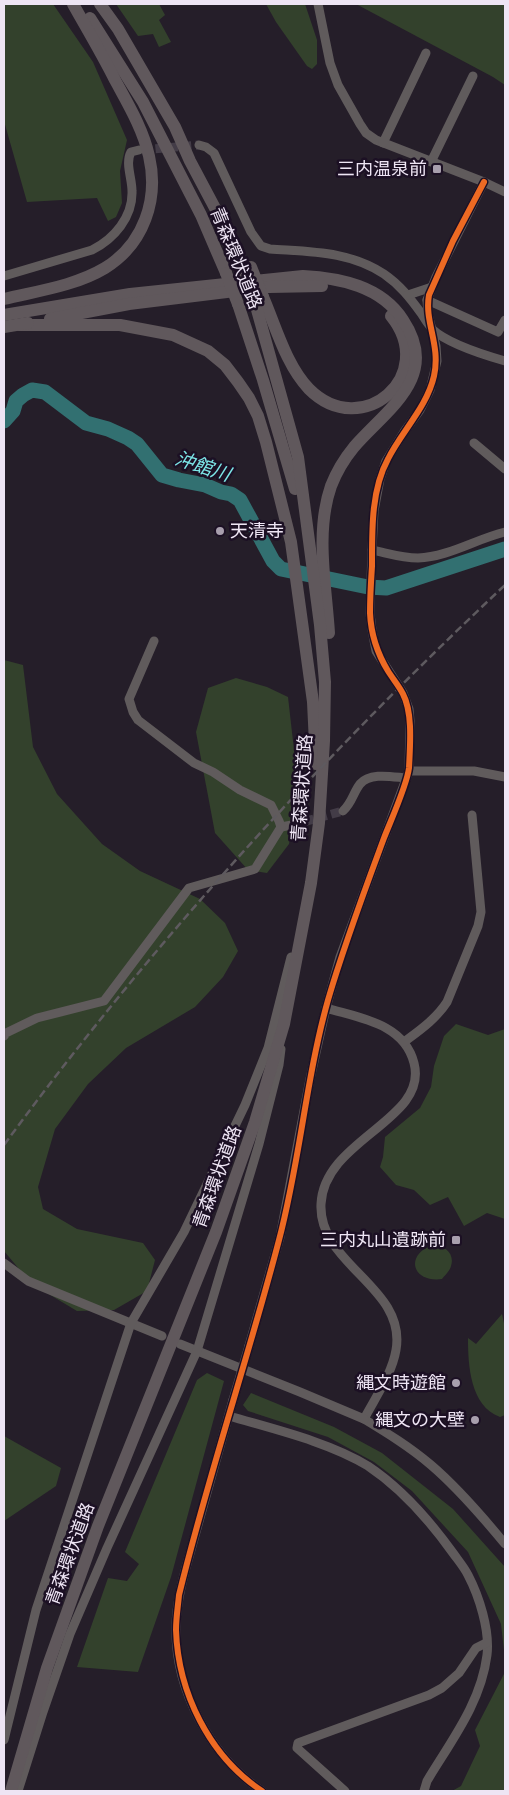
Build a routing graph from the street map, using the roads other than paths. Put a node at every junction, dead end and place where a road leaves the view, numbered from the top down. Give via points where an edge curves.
1 (73, 4) edge
2 (80, 4) edge
3 (100, 4) edge
4 (318, 4) edge
5 (426, 53) dead end
6 (473, 76) dead end
7 (383, 143) junction
8 (199, 145) tunnel mouth
9 (139, 150) dead end
10 (431, 162) junction
11 (484, 182) junction
12 (505, 192) edge
13 (4, 276) edge
14 (432, 288) junction
15 (408, 295) junction
16 (259, 298) junction
17 (4, 299) edge
18 (427, 300) junction
19 (4, 315) edge
20 (18, 319) junction
21 (505, 320) edge
22 (4, 327) edge
23 (432, 329) junction
24 (505, 361) edge
25 (474, 444) dead end
26 (505, 469) edge
27 (505, 532) edge
28 (317, 549) junction
29 (372, 550) junction
30 (154, 641) dead end
31 (408, 774) junction
32 (505, 776) edge
33 (343, 811) tunnel mouth
34 (472, 815) dead end
35 (319, 823) junction
36 (292, 825) tunnel mouth
37 (281, 827) junction
38 (306, 911) junction
39 (326, 1008) junction
40 (284, 1024) junction
41 (4, 1036) edge
42 (404, 1042) junction
43 (4, 1263) edge
44 (131, 1323) junction
45 (162, 1336) dead end
46 (180, 1344) dead end
47 (197, 1351) junction
48 (228, 1416) junction
49 (364, 1419) junction
50 (505, 1544) edge
51 (486, 1643) junction
52 (4, 1740) edge
53 (11, 1791) edge
54 (18, 1791) edge
55 (262, 1791) edge
56 (344, 1791) edge
57 (424, 1791) edge

1 - 17 highway via 138,122 149,155 152,178 148,214 131,246 105,268 82,278
2 - 28 highway, 青森環状道路, bridge via 143,102 226,273
3 - 16 highway, 青森環状道路, bridge via 175,127 216,210 238,241
4 - 7 street via 338,85 366,133
5 - 7 street
6 - 10 street
7 - 10 street
8 - 15 street via 214,153 250,232 261,246 317,251 350,258 384,274
9 - 13 street via 131,152 128,157 132,191 124,222 106,243
10 - 11 street
11 - 12 street
11 - 14 street
14 - 15 street
14 - 18 street
15 - 23 street
16 - 20 highway via 296,371 321,399 337,407 369,407 395,388 404,374 407,357 404,340 385,309 355,292 335,286 269,287
16 - 28 highway, 青森環状道路
18 - 21 street via 498,332
18 - 23 street
19 - 20 highway
20 - 22 highway
20 - 28 highway via 130,294 303,276 353,284 376,293 401,315 410,330 416,360 414,373 400,400 353,448 332,483
20 - 35 highway via 120,326 173,335 208,351 225,366 249,398 258,416 280,491 291,542 313,702
23 - 24 street via 483,355
23 - 29 street via 437,361 434,376 420,410 386,461 374,511
25 - 26 street
27 - 29 street via 421,558
28 - 35 highway, 青森環状道路 via 324,682
29 - 31 street via 370,613 376,651 403,693 409,709
30 - 37 street via 129,699 138,720 194,763 270,805
31 - 32 street via 474,771
31 - 33 street via 369,777 360,783
31 - 39 street via 340,957
34 - 42 street via 481,912 478,926 447,1002 434,1019
35 - 38 highway, 青森環状道路
36 - 37 street
37 - 41 street via 255,869 189,888 104,1001 37,1018 6,1032
38 - 40 highway, 青森環状道路
38 - 44 street via 296,937 268,1048 246,1105 184,1232
39 - 42 street via 382,1025
39 - 48 street, bridge via 280,1237
40 - 47 street via 279,1066 259,1144
40 - 53 highway, 青森環状道路 via 237,1176 98,1526 47,1668
42 - 49 street via 415,1064 410,1094 395,1113 338,1162 324,1184 321,1197 323,1223 329,1238 382,1299 395,1322 396,1350 392,1366
43 - 44 street via 28,1281
44 - 45 street
44 - 52 street via 36,1610
46 - 47 street
47 - 49 street
47 - 54 street via 70,1634
48 - 51 street via 337,1451 368,1466 392,1485 445,1542 467,1573 480,1600
48 - 55 street via 179,1595 176,1629 179,1662 205,1731 216,1749
49 - 50 street via 401,1442 458,1489
51 - 56 street via 476,1648 459,1673 429,1695 298,1743 297,1748
51 - 57 street via 487,1654 472,1708

